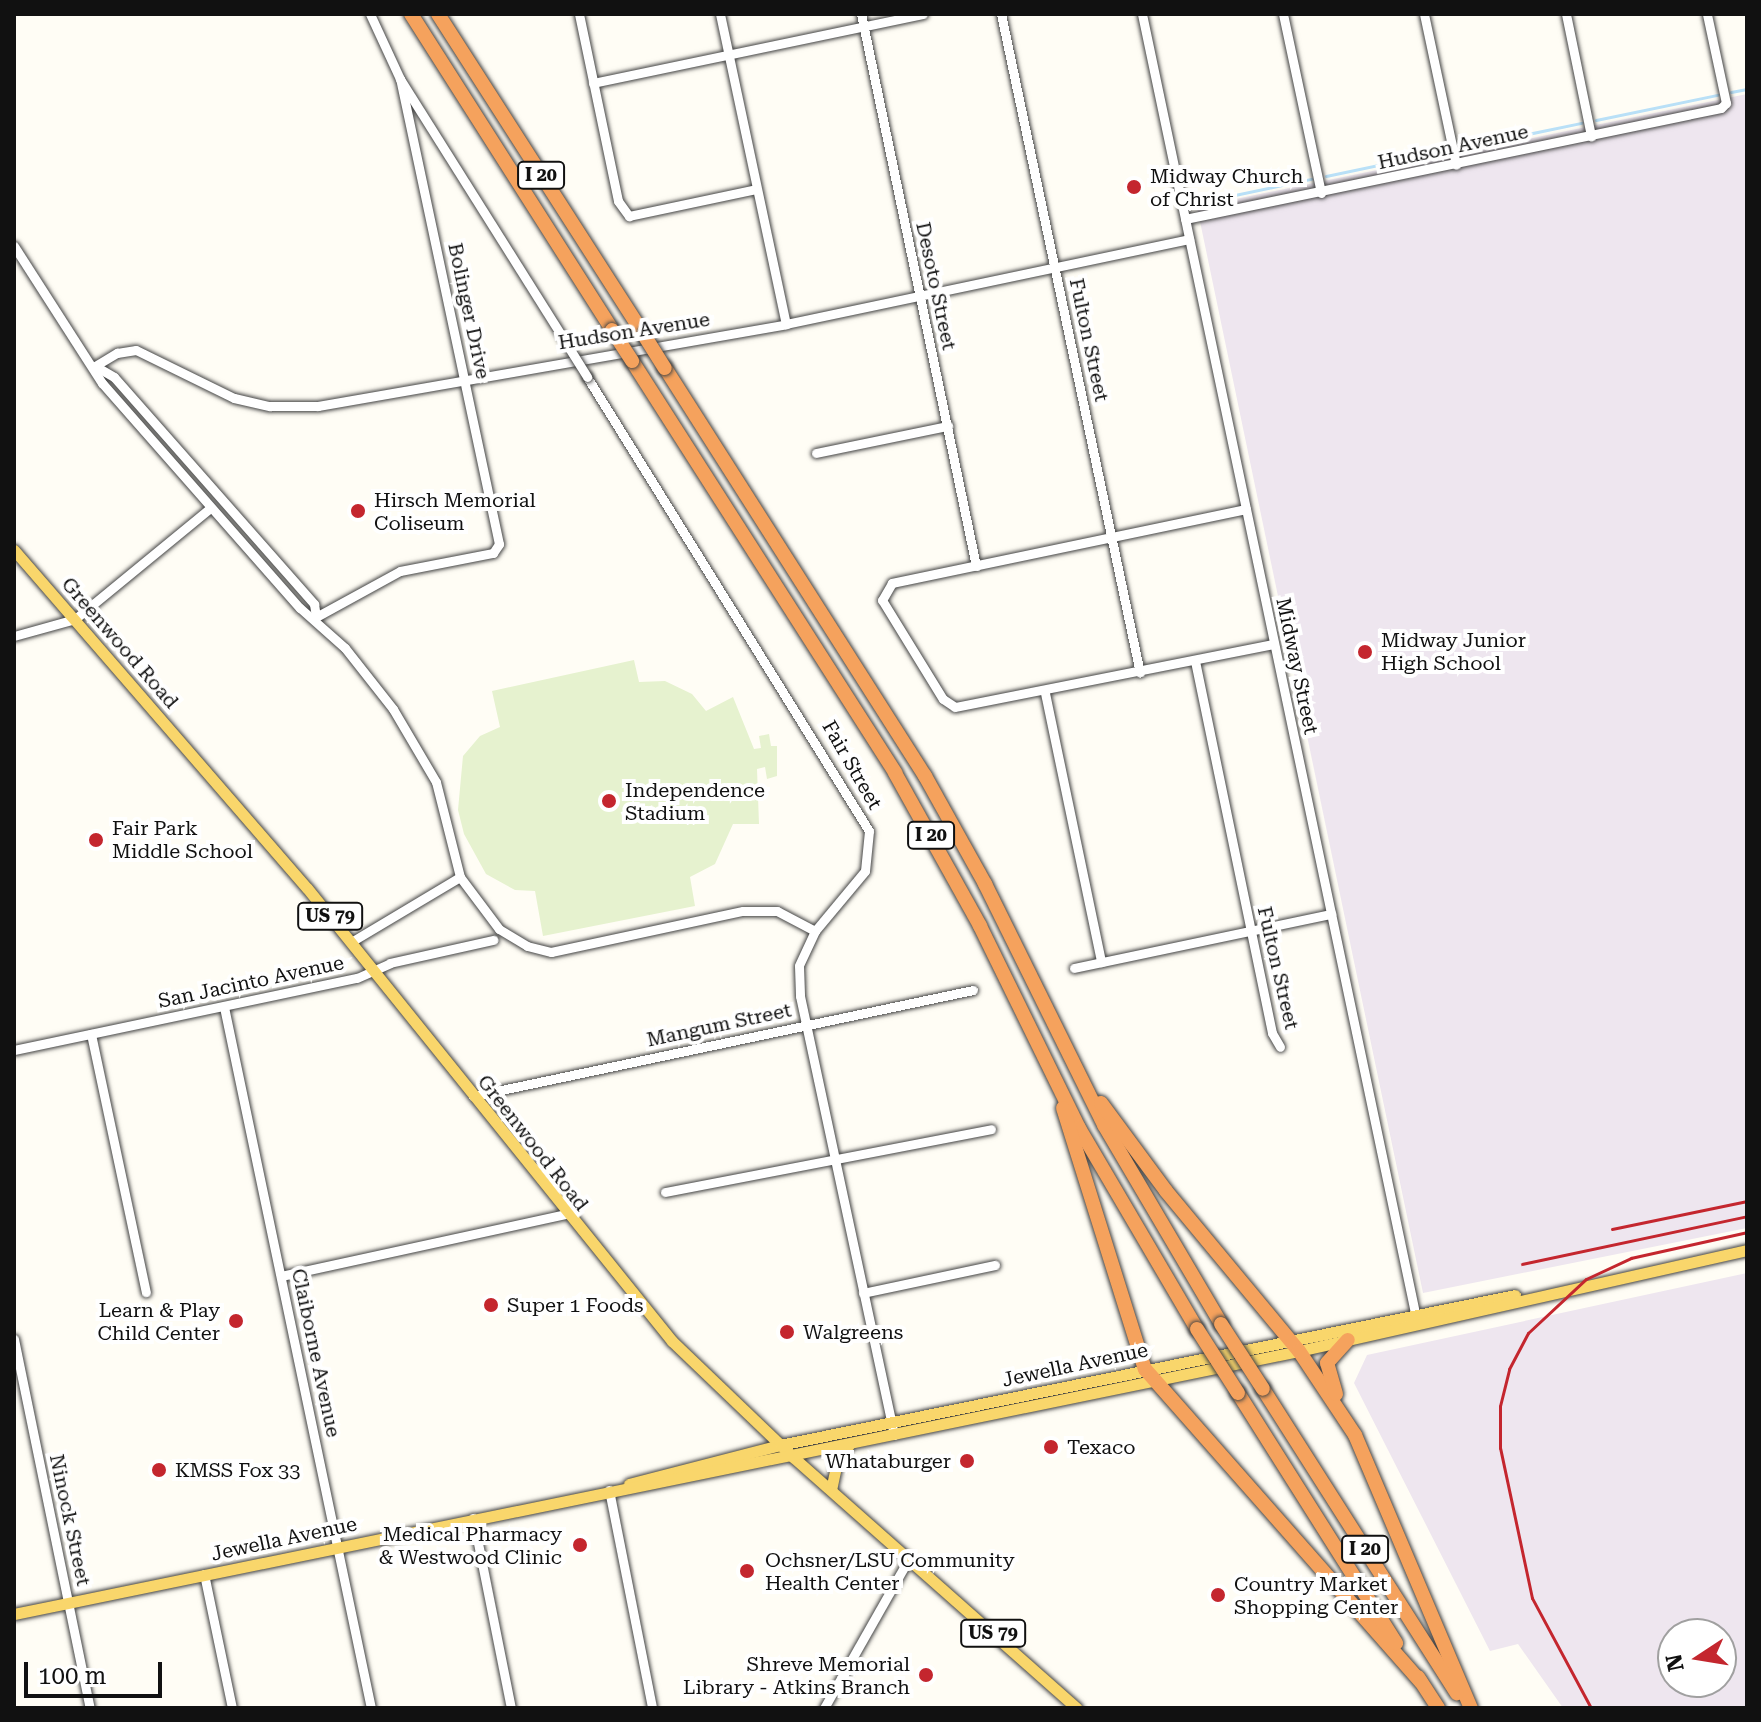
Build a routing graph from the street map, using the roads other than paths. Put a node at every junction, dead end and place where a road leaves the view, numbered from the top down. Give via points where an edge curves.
1 (370, 14) edge
2 (411, 14) edge
3 (438, 14) edge
4 (579, 14) edge
5 (720, 14) edge
6 (861, 14) edge
7 (923, 14) edge
8 (1001, 14) edge
9 (1142, 14) edge
10 (1283, 14) edge
11 (1424, 14) edge
12 (1566, 14) edge
13 (1707, 14) edge
14 (863, 26) junction
15 (728, 55) junction
16 (400, 79) junction
17 (593, 83) junction
18 (1591, 136) junction
19 (1456, 165) junction
20 (756, 189) junction
21 (1321, 193) junction
22 (1185, 219) junction
23 (1189, 239) junction
24 (14, 246) edge
25 (1055, 267) junction
26 (920, 296) junction
27 (786, 324) junction
28 (566, 343) joint
29 (95, 366) junction
30 (465, 378) junction
31 (948, 426) junction
32 (816, 453) dead end
33 (210, 508) junction
34 (1246, 509) junction
35 (1112, 538) junction
36 (14, 550) edge
37 (976, 566) junction
38 (316, 617) junction
39 (75, 619) junction
40 (14, 636) edge
41 (1274, 644) junction
42 (1195, 661) junction
43 (1140, 673) junction
44 (1045, 693) junction
45 (460, 877) junction
46 (1331, 914) junction
47 (815, 931) junction
48 (1251, 931) junction
49 (493, 940) dead end
50 (351, 942) junction
51 (1101, 962) junction
52 (1074, 968) dead end
53 (372, 969) junction
54 (973, 990) dead end
55 (224, 1007) junction
56 (805, 1025) junction
57 (91, 1034) junction
58 (1280, 1047) dead end
59 (14, 1050) edge
60 (1077, 1071) junction
61 (1060, 1091) junction
62 (473, 1096) junction
63 (991, 1129) dead end
64 (833, 1158) junction
65 (665, 1192) dead end
66 (566, 1214) junction
67 (1747, 1250) edge
68 (995, 1265) dead end
69 (281, 1276) junction
70 (146, 1292) dead end
71 (863, 1293) junction
72 (1416, 1318) junction
73 (1288, 1338) junction
74 (14, 1339) edge
75 (1348, 1340) junction
76 (1299, 1351) junction
77 (1145, 1369) junction
78 (1155, 1381) junction
79 (893, 1429) junction
80 (1355, 1435) junction
81 (780, 1445) junction
82 (849, 1445) junction
83 (793, 1457) junction
84 (609, 1490) junction
85 (831, 1490) junction
86 (473, 1518) junction
87 (338, 1546) junction
88 (908, 1560) junction
89 (204, 1574) junction
90 (69, 1602) junction
91 (14, 1614) edge
92 (1421, 1682) junction
93 (90, 1708) edge
94 (232, 1708) edge
95 (371, 1708) edge
96 (511, 1708) edge
97 (652, 1708) edge
98 (824, 1708) edge
99 (1077, 1708) edge
100 (1438, 1708) edge
101 (1469, 1708) edge

1 - 16 street, Bolinger Drive
2 - 61 highway, I 20, bridge via 903,785 980,926
3 - 60 highway, I 20, bridge via 925,776
4 - 17 street
5 - 15 street
6 - 14 street, Desoto Street
7 - 14 street
8 - 25 street, Fulton Street
9 - 22 street, Midway Street
10 - 21 street
11 - 19 street
12 - 18 street
13 - 18 street, Hudson Avenue via 1726,103
14 - 15 street
14 - 26 street, Desoto Street
15 - 17 street
15 - 20 street
16 - 28 street, Bolinger Drive
16 - 30 street, Bolinger Drive
17 - 20 street via 618,201 629,216
18 - 19 street, Hudson Avenue
19 - 21 street, Hudson Avenue
20 - 27 street
21 - 22 street, Hudson Avenue
22 - 23 street, Midway Street
23 - 25 street, Hudson Avenue
23 - 34 street, Midway Street
24 - 29 street
25 - 26 street, Hudson Avenue
25 - 35 street, Fulton Street
26 - 27 street, Hudson Avenue
26 - 31 street, Desoto Street
27 - 30 street, Hudson Avenue
28 - 47 street, Fair Street, bridge via 861,812 870,840 865,871
29 - 30 street, Hudson Avenue via 117,353 136,350 220,393 284,407 318,406
29 - 33 street via 102,383
29 - 38 street via 114,377 314,604
30 - 38 street, Bolinger Drive via 497,550 400,571
31 - 32 street
31 - 37 street, Desoto Street
33 - 38 street via 300,608
33 - 39 street
34 - 35 street
34 - 41 street, Midway Street
35 - 37 street
35 - 43 street, Fulton Street
36 - 39 main road, Greenwood Road / US 79
37 - 44 street via 892,583 881,594 883,606 947,703 964,708
38 - 45 street via 377,688 430,770 444,804
39 - 40 street
39 - 50 main road, Greenwood Road / US 79
41 - 42 street
41 - 46 street, Midway Street
42 - 43 street
42 - 48 street, Fulton Street
43 - 44 street
44 - 51 street
45 - 47 street via 478,907 508,937 540,951 572,951 743,911 777,911
45 - 50 street
46 - 48 street
46 - 72 street, Midway Street
47 - 56 street, Fair Street via 799,966
48 - 51 street
48 - 58 street, Fulton Street
49 - 53 street, San Jacinto Avenue
50 - 53 main road, Greenwood Road / US 79
51 - 52 street
53 - 55 street, San Jacinto Avenue via 357,978
53 - 62 main road, Greenwood Road / US 79
54 - 56 street, Mangum Street
55 - 57 street, San Jacinto Avenue
55 - 69 street, Claiborne Avenue
56 - 62 street, Mangum Street
56 - 64 street, Fair Street
57 - 59 street, San Jacinto Avenue
57 - 70 street
60 - 73 highway via 1166,1191
60 - 101 highway, I 20, bridge via 1139,1190 1221,1324
61 - 77 highway
61 - 92 highway, I 20, bridge via 1197,1329
62 - 66 main road, Greenwood Road / US 79
63 - 64 street
64 - 65 street
64 - 71 street, Fair Street
66 - 69 street
66 - 81 main road, Greenwood Road / US 79 via 692,1363
67 - 72 main road, Jewella Avenue
68 - 71 street
69 - 87 street, Claiborne Avenue
71 - 79 street, Fair Street
72 - 73 main road, Jewella Avenue
72 - 75 main road, Jewella Avenue
73 - 76 highway
73 - 77 main road, Jewella Avenue
74 - 90 street, Ninock Street
75 - 76 main road, Jewella Avenue
75 - 80 highway via 1333,1351 1326,1367
76 - 78 main road, Jewella Avenue
76 - 80 highway
77 - 78 highway
77 - 79 main road, Jewella Avenue
78 - 79 main road, Jewella Avenue
78 - 92 highway
79 - 81 main road, Jewella Avenue
79 - 82 main road, Jewella Avenue
80 - 101 highway
81 - 83 main road, Greenwood Road / US 79
81 - 84 main road, Jewella Avenue
82 - 83 main road, Jewella Avenue
82 - 85 main road via 838,1458
83 - 84 main road, Jewella Avenue
83 - 85 main road, Greenwood Road / US 79
84 - 86 main road, Jewella Avenue
84 - 97 street
85 - 88 main road, Greenwood Road / US 79
86 - 87 main road, Jewella Avenue
86 - 96 street
87 - 89 main road, Jewella Avenue
87 - 95 street, Claiborne Avenue
88 - 98 street
88 - 99 main road, Greenwood Road / US 79
89 - 90 main road, Jewella Avenue
89 - 94 street
90 - 91 main road, Jewella Avenue
90 - 93 street, Ninock Street
92 - 100 highway, I 20

